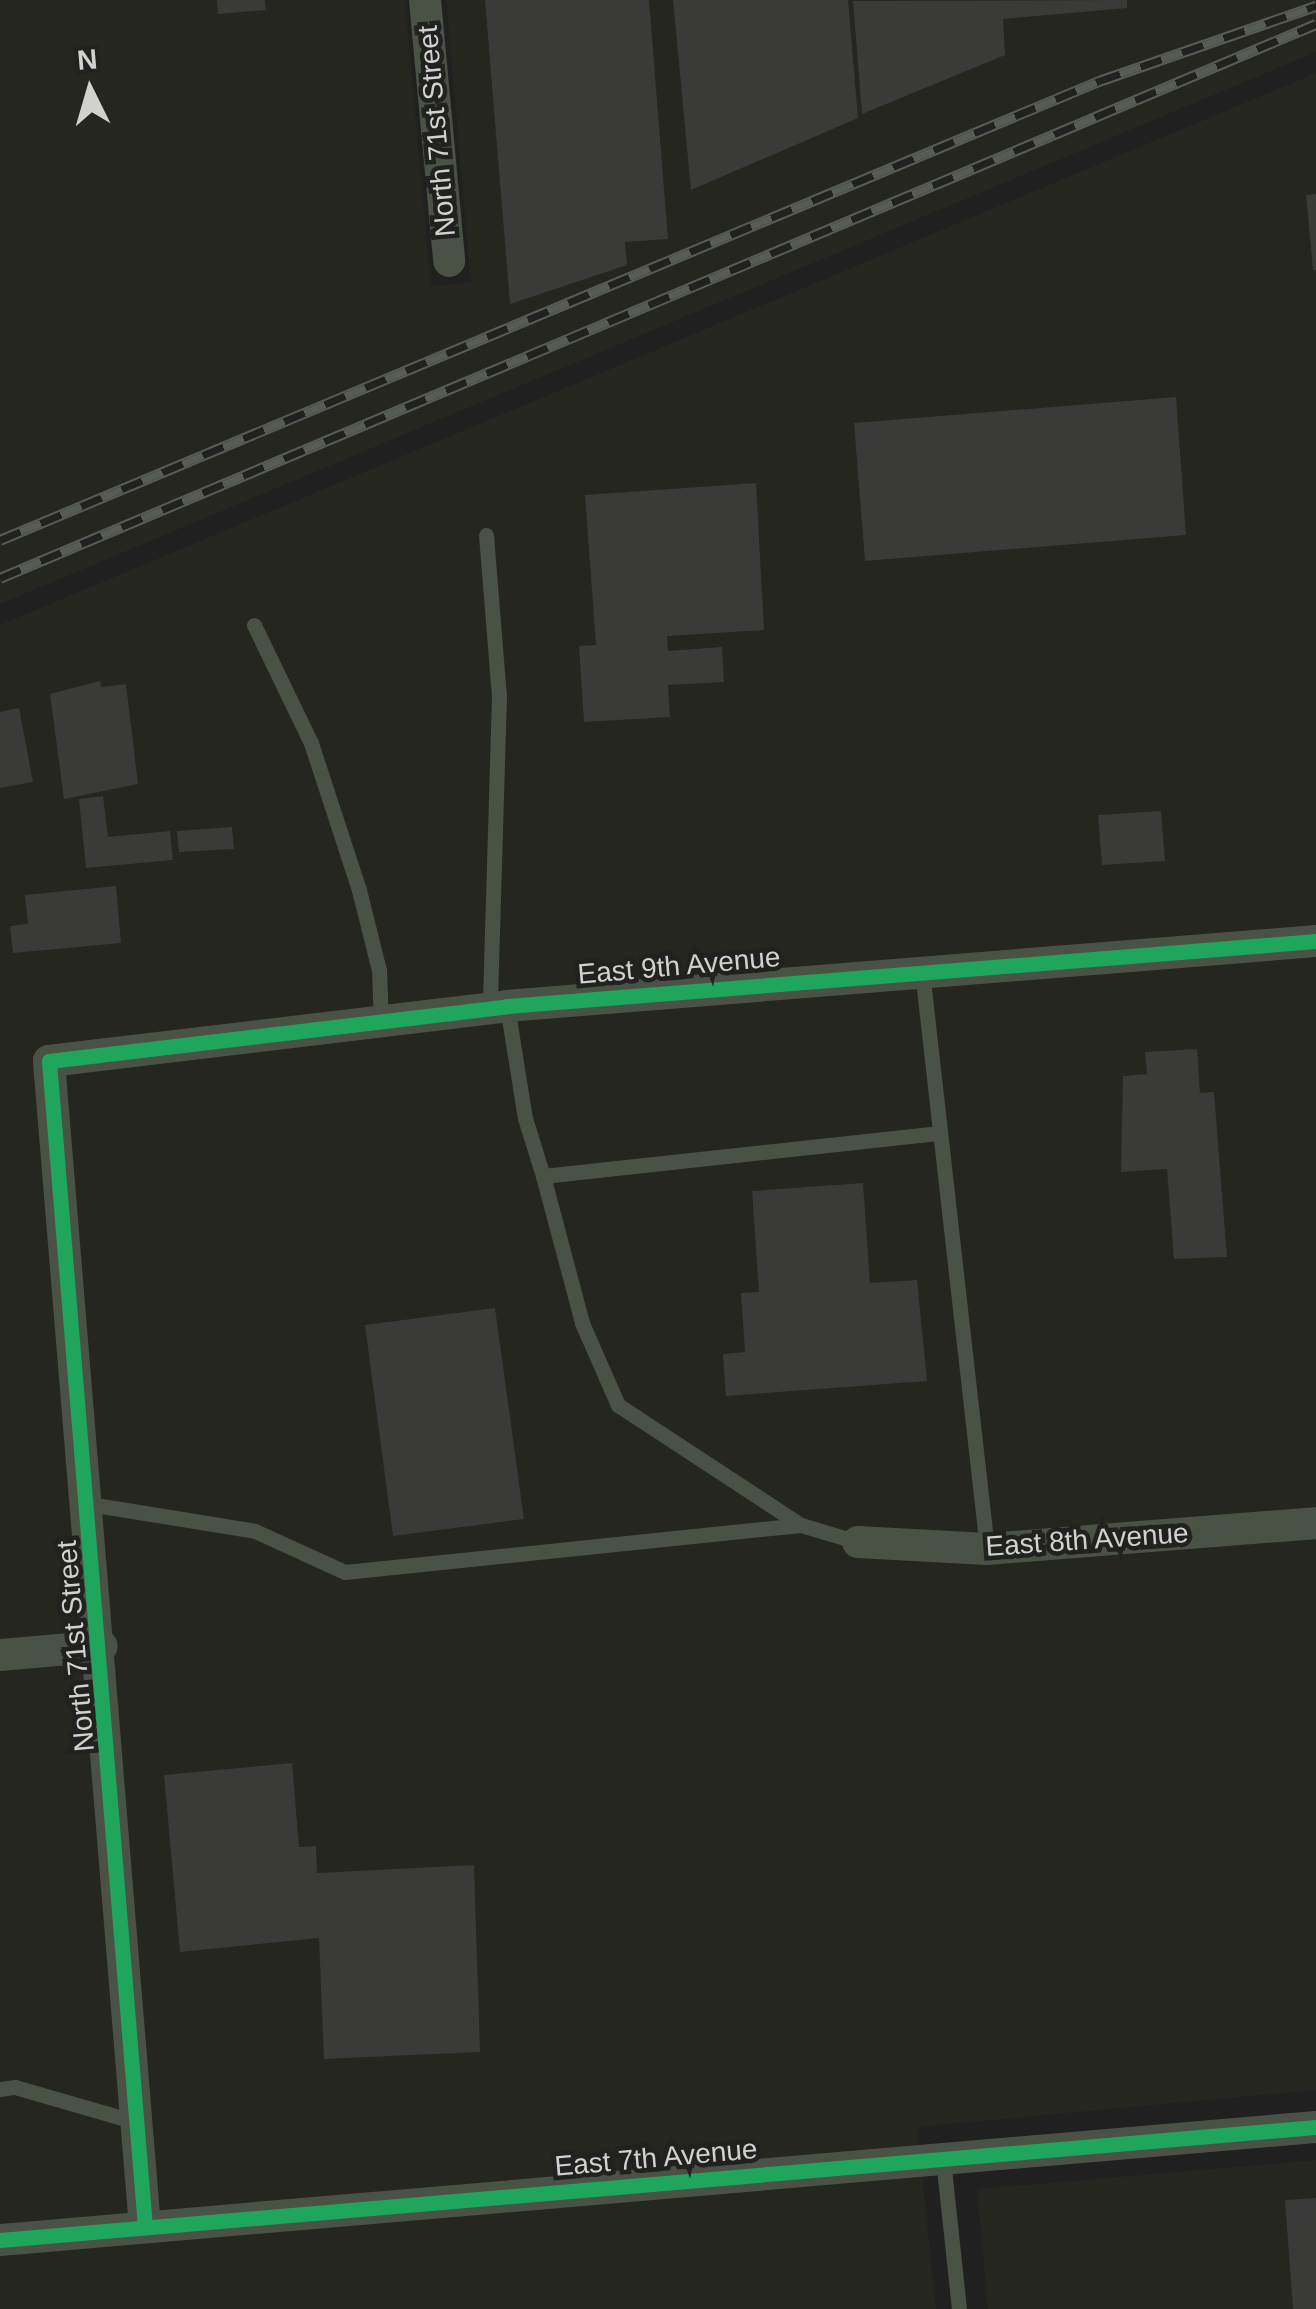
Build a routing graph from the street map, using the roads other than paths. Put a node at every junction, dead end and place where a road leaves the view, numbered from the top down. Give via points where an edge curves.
1 (425, 0) edge
2 (449, 261) dead end
3 (486, 535) dead end
4 (254, 625) dead end
5 (1316, 940) edge
6 (922, 970) junction
7 (499, 1007) junction
8 (382, 1021) junction
9 (49, 1062) joint
10 (938, 1133) junction
11 (543, 1176) junction
12 (89, 1504) junction
13 (1316, 1522) edge
14 (801, 1525) junction
15 (858, 1542) joint
16 (988, 1549) junction
17 (102, 1646) junction
18 (0, 1655) edge
19 (0, 2089) edge
20 (137, 2123) junction
21 (1316, 2127) edge
22 (943, 2159) junction
23 (144, 2227) junction
24 (0, 2240) edge
25 (958, 2309) edge

1 - 2 street, North 71st Street
3 - 7 lane via 499,696
4 - 8 lane via 311,743 359,890 379,970
5 - 6 street, East 9th Avenue
6 - 7 street, East 9th Avenue
6 - 10 lane
7 - 8 street, East 9th Avenue
7 - 11 lane
8 - 9 street, East 9th Avenue
9 - 12 street, North 71st Street
10 - 11 lane
10 - 16 lane
11 - 14 lane via 582,1323 618,1405
12 - 14 lane via 254,1531 345,1572
12 - 17 street, North 71st Street
13 - 16 street, East 8th Avenue
14 - 15 lane
15 - 16 street, East 8th Avenue
17 - 18 street
17 - 20 street, North 71st Street
19 - 20 lane via 16,2087
20 - 23 street, North 71st Street
21 - 22 street, East 7th Avenue
22 - 23 street, East 7th Avenue
22 - 25 lane
23 - 24 street, East 7th Avenue

